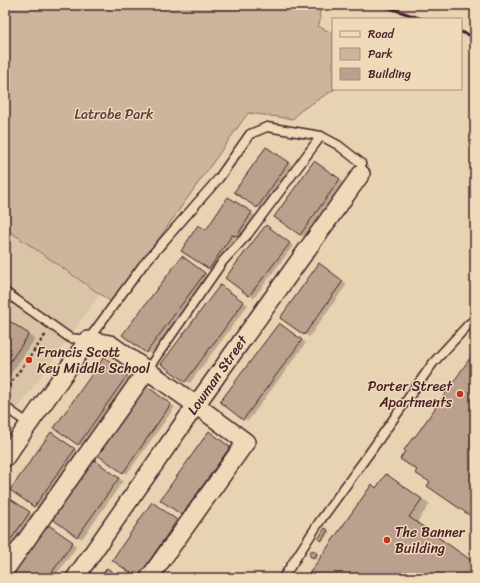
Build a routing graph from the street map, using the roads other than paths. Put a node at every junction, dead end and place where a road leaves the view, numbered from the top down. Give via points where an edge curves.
1 (321, 136) junction
2 (361, 174) joint
3 (5, 292) edge
4 (475, 320) edge
5 (88, 340) junction
6 (147, 370) junction
7 (196, 405) junction
8 (5, 407) edge
9 (29, 424) junction
10 (5, 458) edge
11 (5, 570) edge
12 (75, 578) edge
13 (149, 578) edge
14 (284, 578) edge

1 - 2 lane via 338,145 361,163
1 - 5 lane via 267,127 250,134 219,178 143,265
1 - 6 lane via 248,234 223,261
2 - 7 street, Lowman Street
3 - 5 lane via 70,338
4 - 14 lane via 433,363 320,521
5 - 6 street via 110,344
5 - 9 street
6 - 7 street
6 - 11 street
7 - 12 street, Lowman Street
7 - 13 street via 246,442
8 - 9 lane
9 - 10 street

